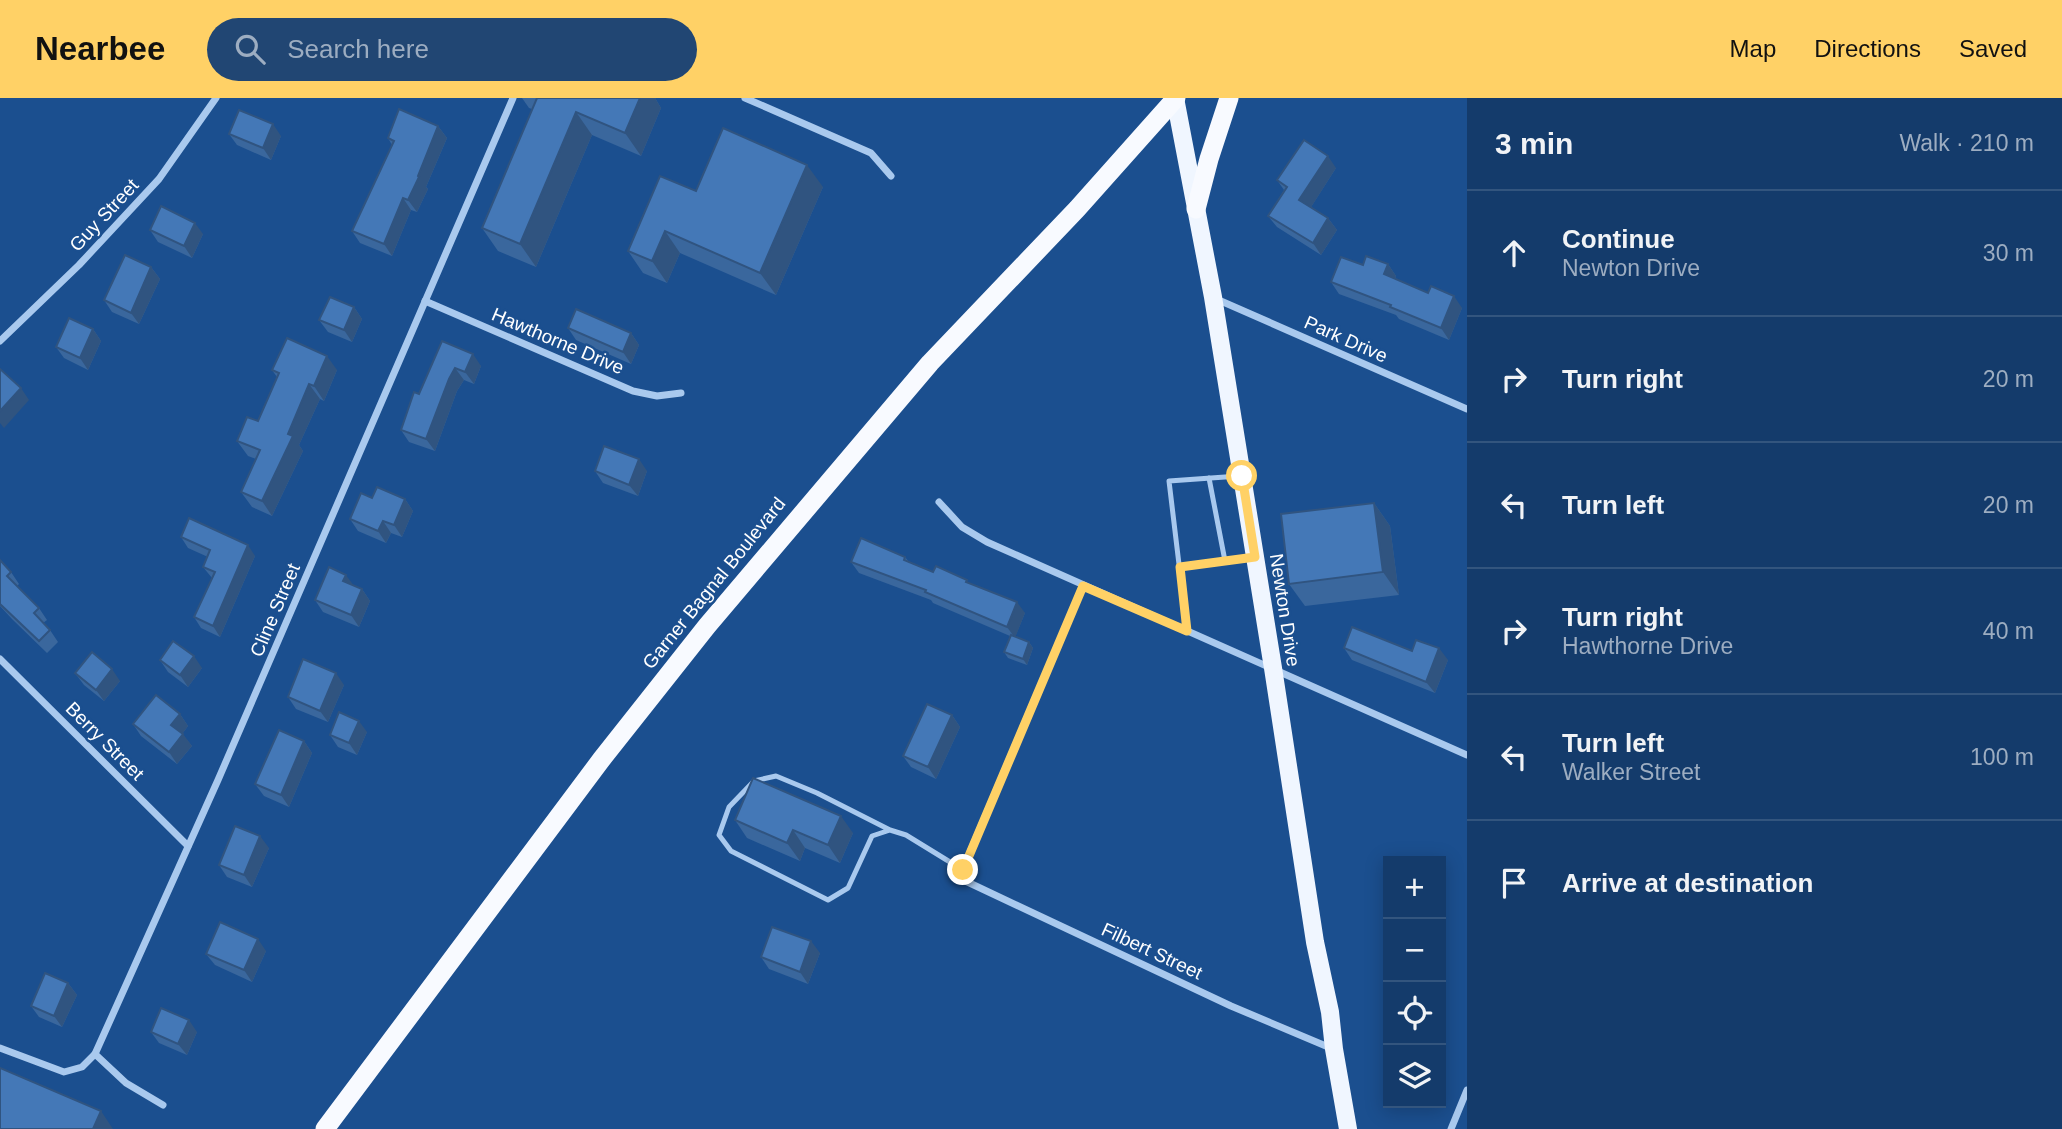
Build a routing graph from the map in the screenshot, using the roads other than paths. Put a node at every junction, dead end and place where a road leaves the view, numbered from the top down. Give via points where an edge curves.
1 (216, 98) edge
2 (513, 98) edge
3 (745, 98) edge
4 (1175, 98) edge
5 (1229, 98) edge
6 (891, 176) dead end
7 (1196, 209) junction
8 (1213, 298) junction
9 (425, 301) junction
10 (0, 341) edge
11 (681, 393) dead end
12 (1467, 408) edge
13 (1242, 476) junction
14 (1209, 478) junction
15 (939, 502) dead end
16 (1255, 557) junction
17 (1225, 561) junction
18 (1180, 567) junction
19 (1083, 586) junction
20 (1187, 631) junction
21 (0, 659) edge
22 (1273, 668) junction
23 (1467, 755) edge
24 (890, 830) junction
25 (188, 846) junction
26 (963, 870) junction
27 (0, 1048) edge
28 (1334, 1049) junction
29 (95, 1054) junction
30 (1467, 1090) edge
31 (163, 1105) dead end
32 (325, 1129) edge
33 (1348, 1129) edge
34 (1451, 1129) edge

1 - 10 street, Guy Street via 159,179
2 - 9 street, Cline Street
3 - 6 street via 871,153
4 - 7 main road, Newton Drive
4 - 32 highway, Garner Bagnal Boulevard via 930,363 707,626
5 - 7 highway
7 - 8 main road, Newton Drive
8 - 12 street, Park Drive
8 - 13 main road, Newton Drive
9 - 11 street, Hawthorne Drive via 633,391 657,396
9 - 25 street, Cline Street
13 - 14 lane
13 - 16 main road, Newton Drive
14 - 17 lane
14 - 18 lane via 1169,481
15 - 19 street via 962,527 987,542
16 - 17 lane
16 - 22 main road, Newton Drive
17 - 18 lane
18 - 20 lane
19 - 20 street
19 - 26 street
20 - 22 street
21 - 25 street, Berry Street
22 - 23 street
22 - 28 main road, Newton Drive
24 - 24 lane via 872,836 848,888 828,900 732,851 719,835 729,807 754,781 776,776
24 - 26 lane
25 - 29 street, Cline Street
26 - 28 street, Filbert Street via 959,878 1231,1006
27 - 29 street via 64,1072 82,1067
28 - 33 main road, Newton Drive
29 - 31 street via 126,1083
30 - 34 street

